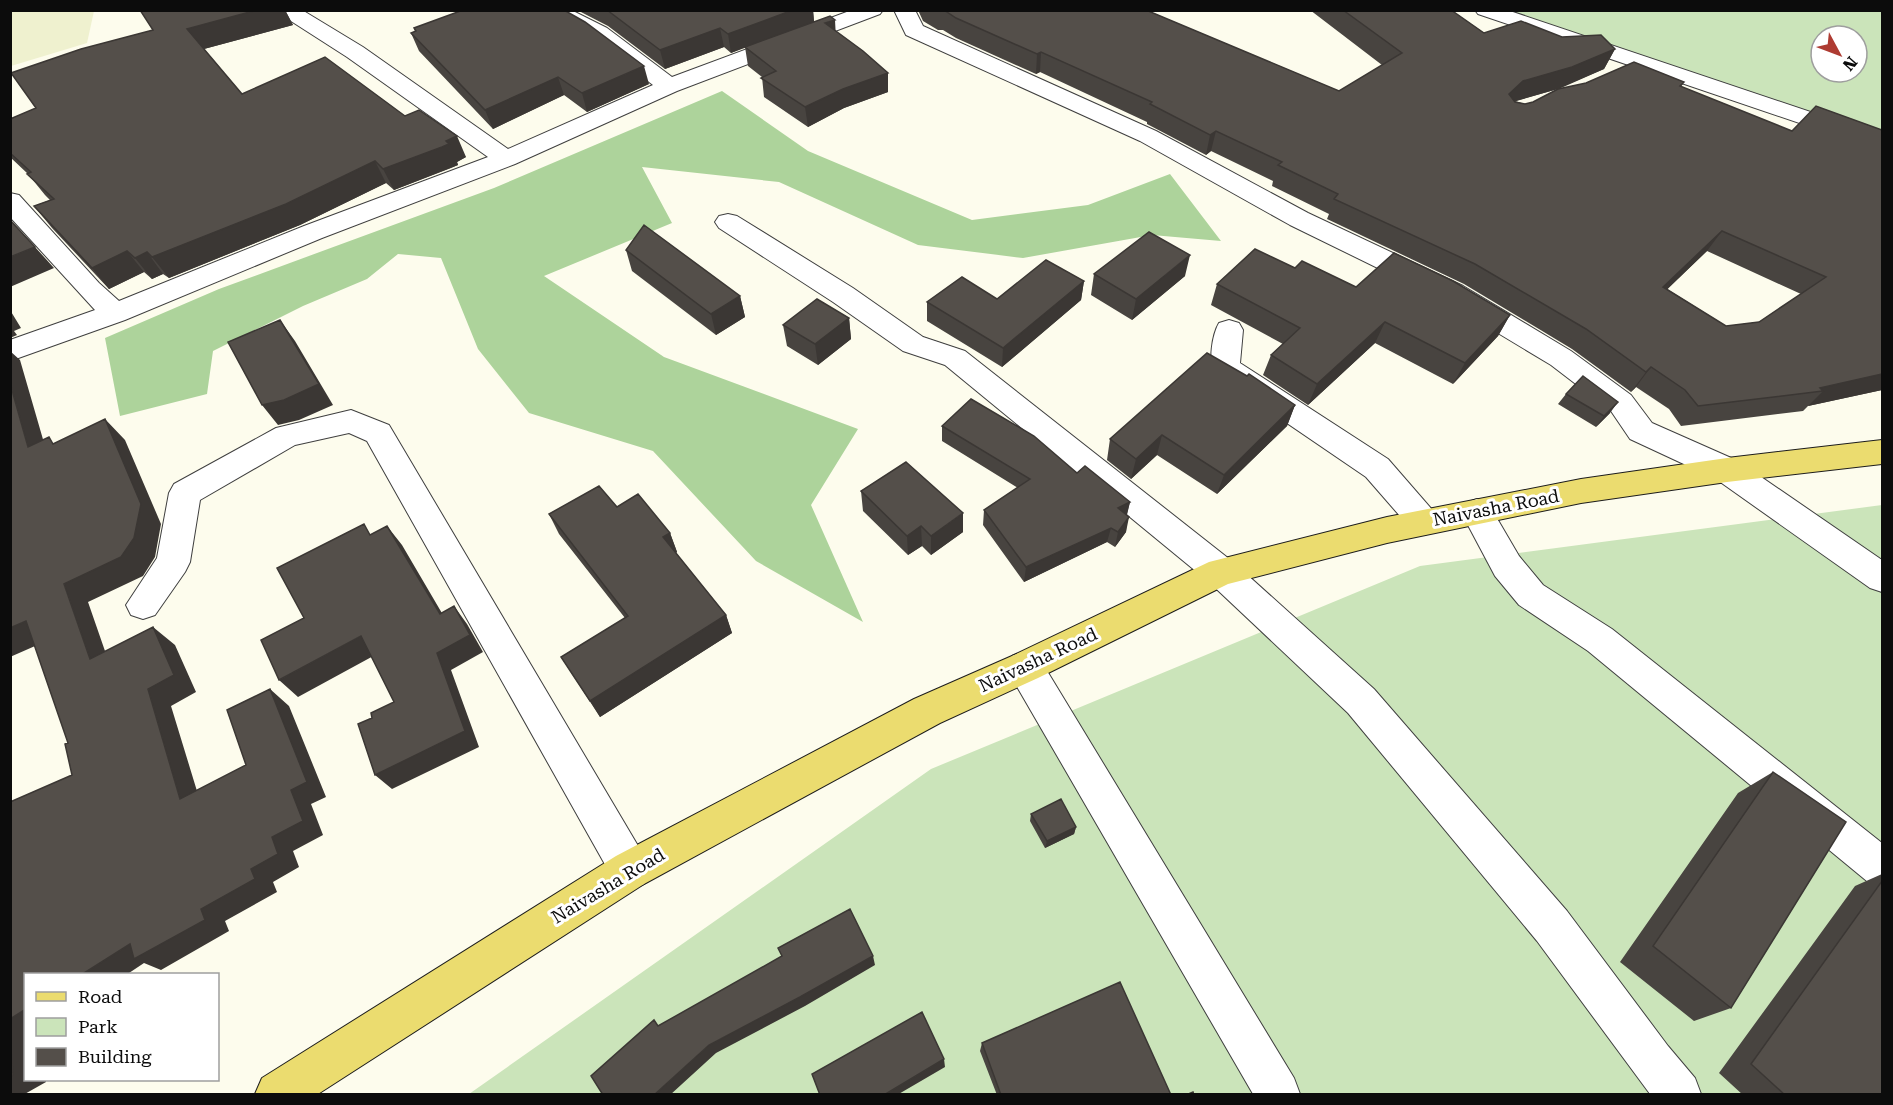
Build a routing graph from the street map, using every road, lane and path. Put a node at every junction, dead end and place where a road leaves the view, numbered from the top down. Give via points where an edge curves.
1 (287, 10) edge
2 (554, 10) edge
3 (873, 10) edge
4 (904, 10) edge
5 (1485, 10) edge
6 (1509, 10) edge
7 (1643, 63) junction
8 (1611, 79) edge
9 (669, 86) junction
10 (1882, 134) edge
11 (1882, 144) edge
12 (506, 159) junction
13 (10, 201) edge
14 (728, 222) dead end
15 (115, 313) junction
16 (1228, 330) dead end
17 (10, 351) edge
18 (1882, 452) edge
19 (1727, 470) junction
20 (1477, 512) junction
21 (1424, 522) junction
22 (1221, 572) junction
23 (1882, 578) edge
24 (143, 605) dead end
25 (1025, 667) junction
26 (1882, 868) edge
27 (630, 870) junction
28 (278, 1095) edge
29 (1278, 1095) edge
30 (1679, 1095) edge

1 - 12 street via 355,52
2 - 9 street via 599,33
3 - 9 street
4 - 19 street via 914,30 1148,136 1299,219 1453,293 1562,358 1621,403 1641,430
5 - 7 street
6 - 10 street
7 - 8 street
7 - 11 street
9 - 12 street
12 - 15 street
13 - 15 street
14 - 22 street via 913,344 955,358
15 - 17 street
16 - 21 street via 1225,368 1377,468
18 - 19 main road, Naivasha Road
19 - 20 main road, Naivasha Road via 1581,491
19 - 23 street
20 - 21 main road, Naivasha Road
20 - 26 street via 1507,567 1531,595 1600,640
21 - 22 main road, Naivasha Road
22 - 25 main road, Naivasha Road
22 - 30 street via 1361,700 1552,926
24 - 27 street via 173,562 185,493 287,436 351,421 378,433
25 - 27 main road, Naivasha Road via 927,711
25 - 29 street
27 - 28 main road, Naivasha Road

